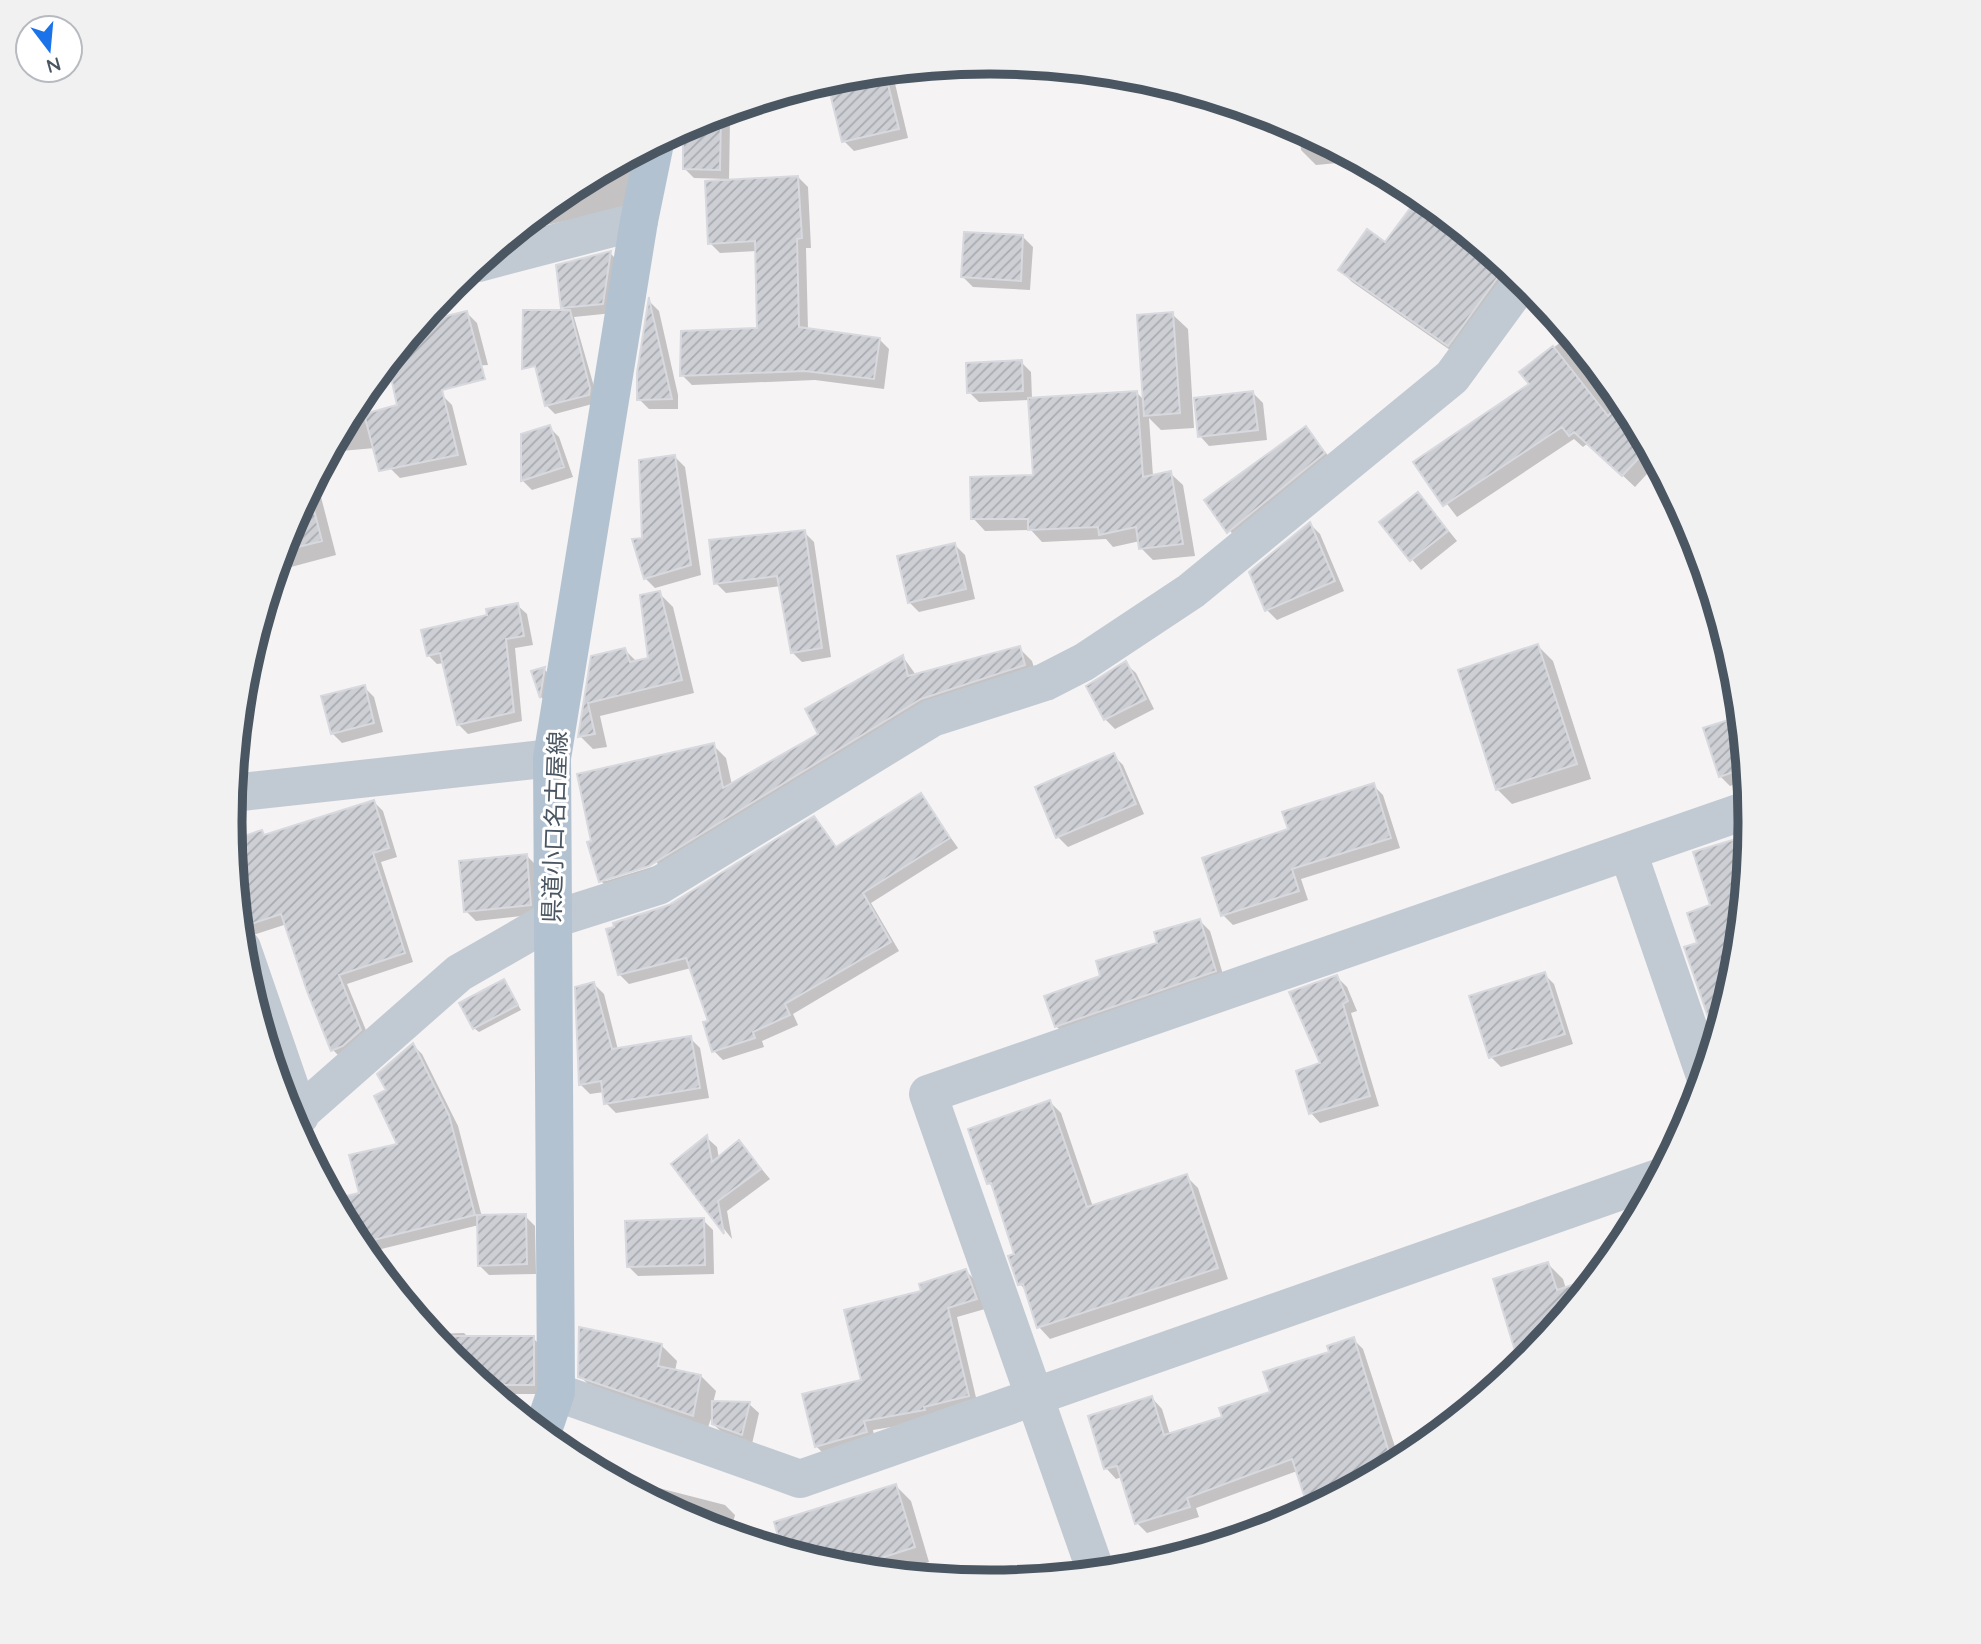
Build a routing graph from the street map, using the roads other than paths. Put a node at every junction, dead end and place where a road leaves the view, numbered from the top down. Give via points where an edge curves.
1 (653, 154) edge
2 (639, 221) junction
3 (499, 258) edge
4 (1516, 289) edge
5 (552, 758) junction
6 (243, 792) edge
7 (1739, 813) edge
8 (1628, 852) junction
9 (551, 920) junction
10 (1700, 1061) edge
11 (301, 1113) edge
12 (1646, 1182) edge
13 (556, 1392) junction
14 (1031, 1395) junction
15 (545, 1423) edge
16 (1093, 1563) edge

1 - 2 main road, 県道小口名古屋線
2 - 3 street
2 - 5 main road, 県道小口名古屋線
4 - 9 street via 1452,377 1191,591 1094,655 1045,682 932,718 658,886
5 - 6 street
5 - 9 main road, 県道小口名古屋線
7 - 8 street
8 - 10 street
8 - 14 street via 928,1094
9 - 11 street via 459,973
9 - 13 main road, 県道小口名古屋線
12 - 14 street
13 - 14 street via 800,1479
13 - 15 main road, 県道小口名古屋線
14 - 16 street

